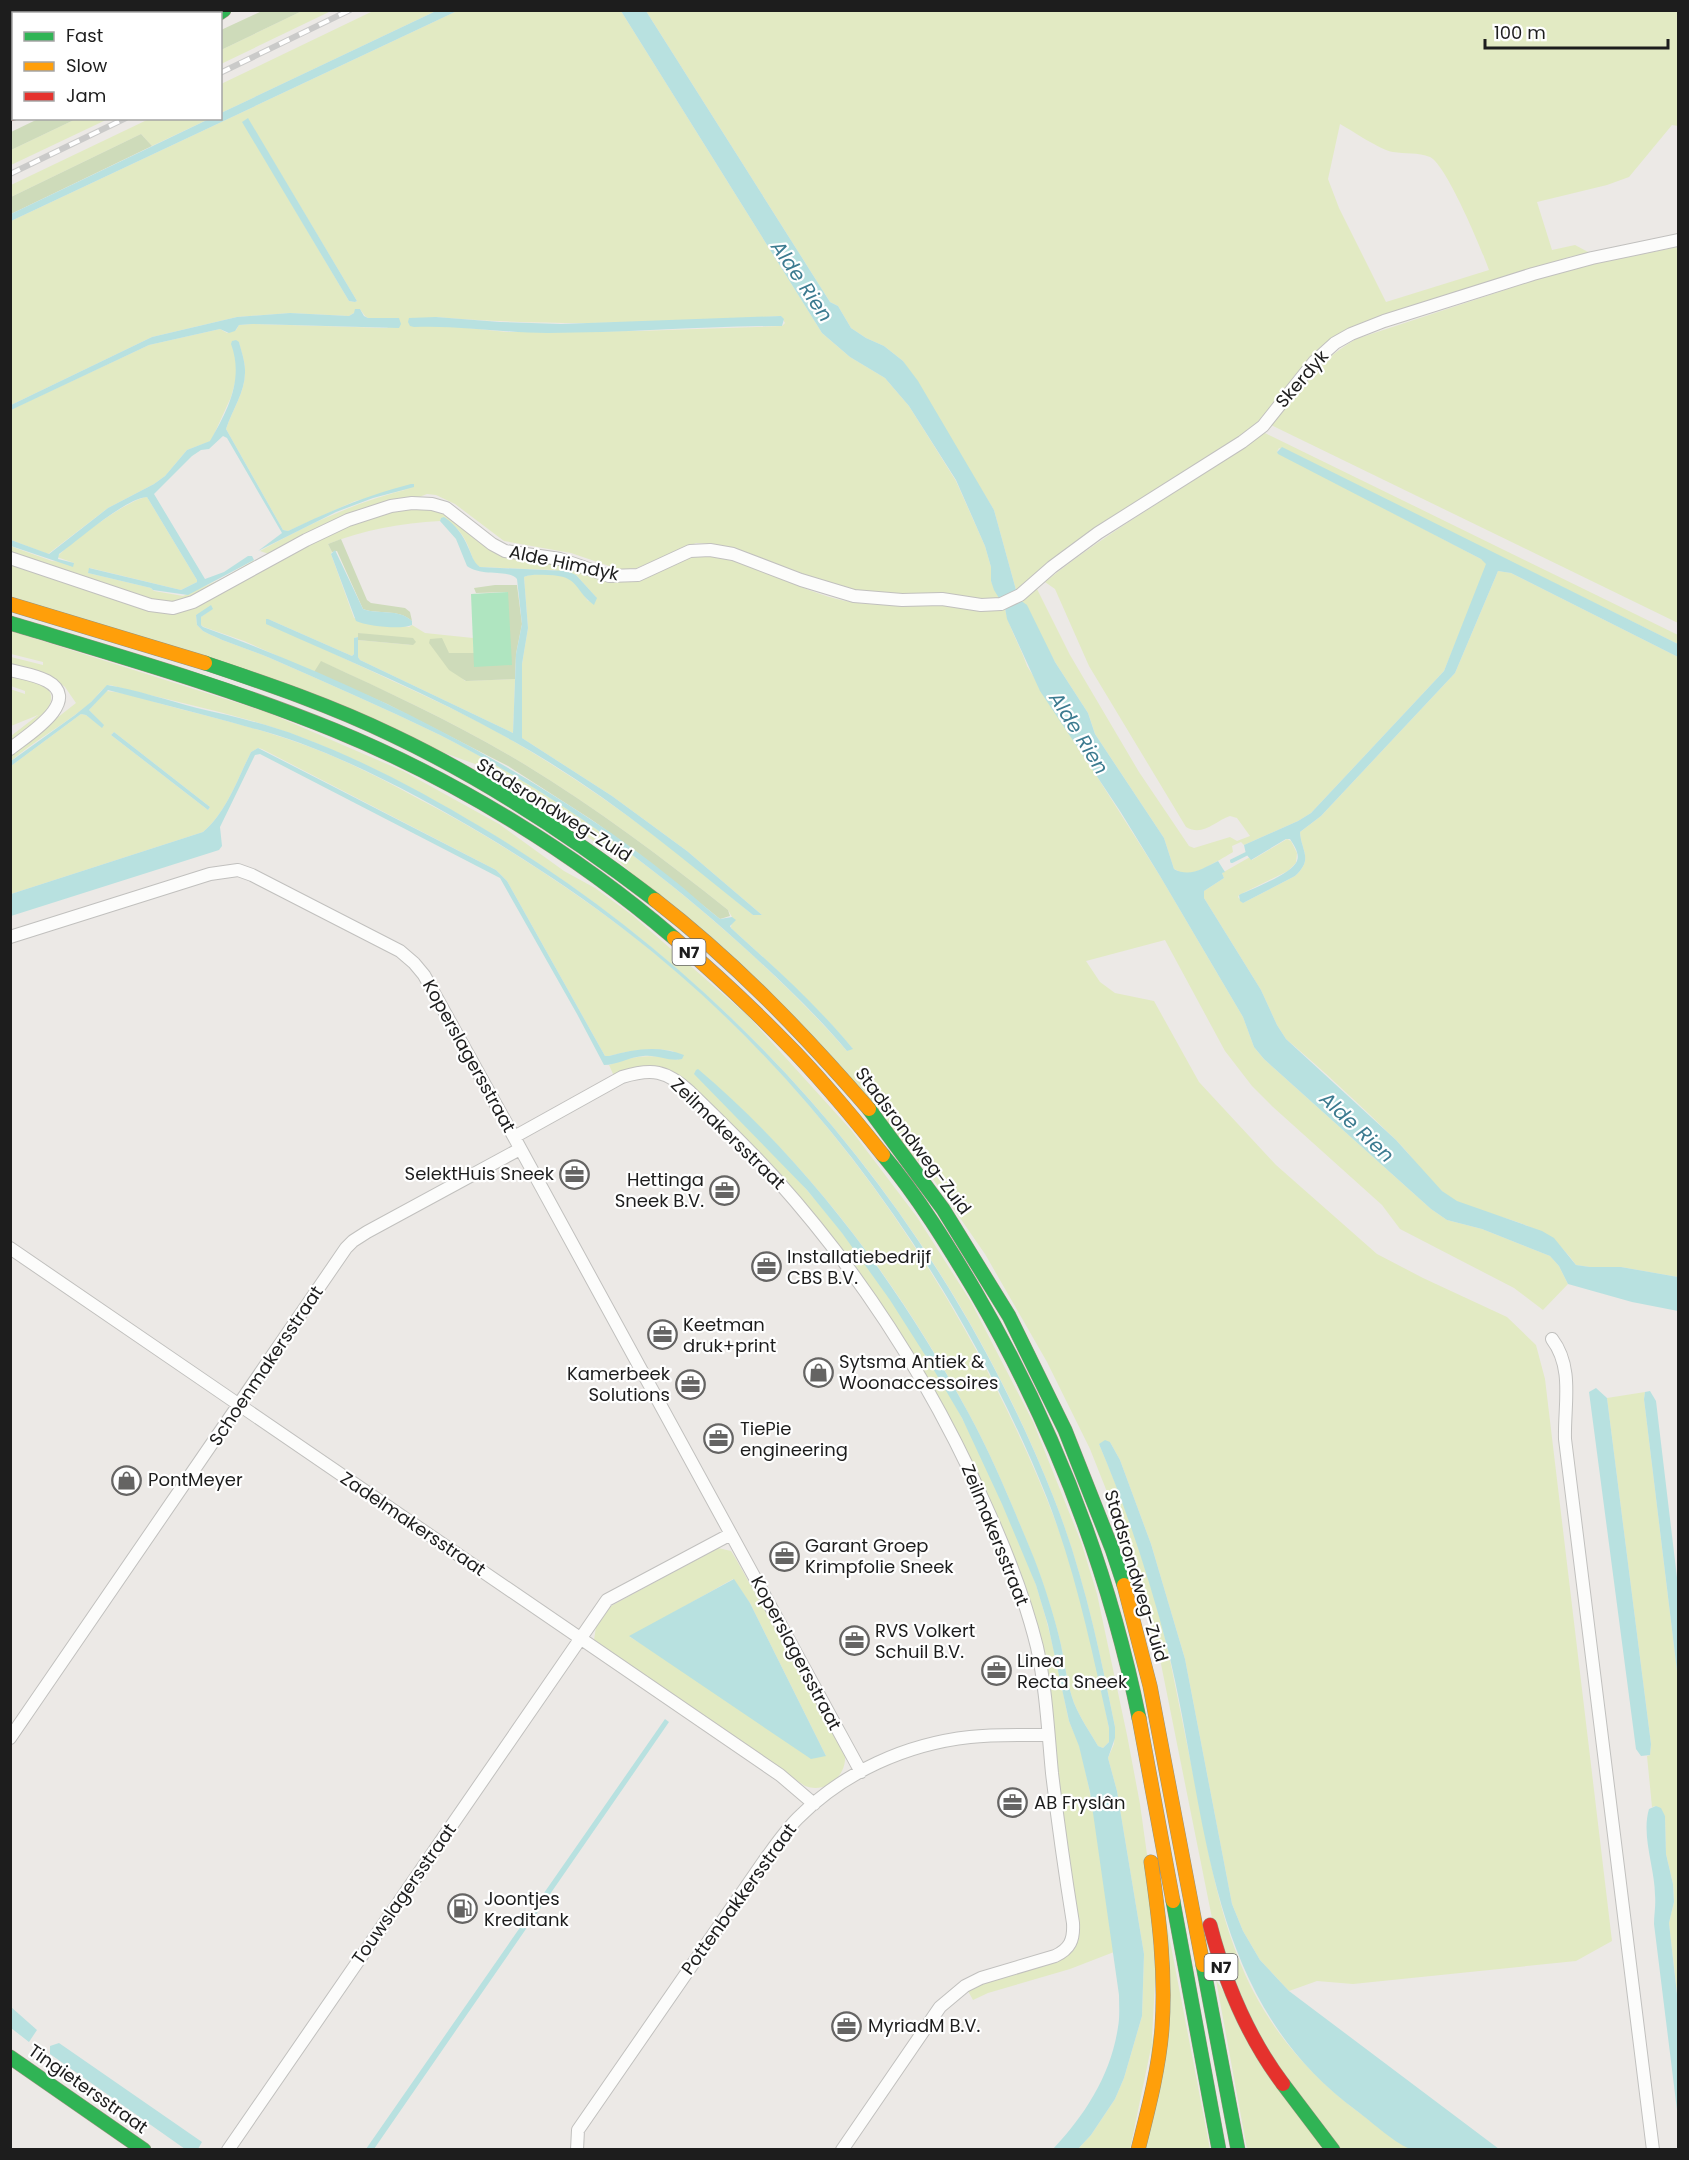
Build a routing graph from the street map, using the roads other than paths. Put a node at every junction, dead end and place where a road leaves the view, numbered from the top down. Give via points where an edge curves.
1 (1678, 240) edge
2 (10, 558) edge
3 (1036, 582) joint
4 (10, 604) edge
5 (10, 623) edge
6 (10, 670) edge
7 (10, 749) edge
8 (10, 938) edge
9 (514, 1137) junction
10 (520, 1149) junction
11 (10, 1248) edge
12 (1552, 1339) dead end
13 (240, 1405) junction
14 (731, 1534) junction
15 (580, 1639) junction
16 (11, 1735) edge
17 (1048, 1735) junction
18 (1143, 1738) junction
19 (1166, 1759) junction
20 (861, 1772) junction
21 (814, 1804) junction
22 (10, 2057) edge
23 (576, 2149) edge
24 (144, 2150) edge
25 (228, 2150) edge
26 (842, 2150) edge
27 (1138, 2150) edge
28 (1219, 2150) edge
29 (1238, 2150) edge
30 (1333, 2150) edge
31 (1653, 2150) edge

1 - 3 street, Skerdyk via 1533,274 1351,334 1314,362 1263,426 1098,533
2 - 3 street, Alde Himdyk via 150,605 173,608 193,602 348,520 391,506 423,503 446,508 505,551 560,559 609,576 638,575 690,551 710,550 854,596 988,605 1011,600
4 - 19 main road, Stadsrondweg-Zuid / N7 via 227,668 387,732 584,846 655,897 769,998 864,1102 946,1212 1030,1354 1062,1421 1113,1551 1135,1624
5 - 18 main road, Stadsrondweg-Zuid / N7 via 272,705 381,750 435,778 507,818 641,912 792,1048 894,1169 965,1276 1012,1360 1049,1436 1103,1578
6 - 7 street via 48,681 58,691 59,700 47,720
8 - 9 street, Koperslagersstraat via 210,874 238,870 252,875 400,951 414,963
9 - 10 street, Koperslagersstraat
9 - 17 street, Zeilmakersstraat via 622,1077 649,1071 677,1080 775,1178 823,1234 872,1302 956,1442 995,1525 1026,1609 1046,1695
10 - 13 street, Schoenmakersstraat via 353,1241
10 - 14 street, Koperslagersstraat
11 - 13 street, Zadelmakersstraat
12 - 31 street via 1561,1350 1567,1378 1565,1439
13 - 15 street, Zadelmakersstraat
13 - 16 street, Schoenmakersstraat
14 - 15 street via 607,1600
14 - 20 street, Koperslagersstraat
15 - 21 street, Zadelmakersstraat via 780,1775
15 - 25 street, Touwslagersstraat
17 - 20 street, Pottenbakkersstraat via 946,1740 902,1752
17 - 26 street, Zeilmakersstraat via 1073,1923 1071,1943 1055,1956 981,1978 953,1995 935,2014
18 - 27 main road, N7 via 1142,1790 1164,1994 1159,2050
18 - 28 main road, Stadsrondweg-Zuid / N7
19 - 29 main road, Stadsrondweg-Zuid / N7
19 - 30 main road, N7 via 1185,1810 1229,1990 1260,2052
20 - 21 street, Pottenbakkersstraat
21 - 23 street, Pottenbakkersstraat via 764,1861 584,2120 578,2130
22 - 24 main road, Tingietersstraat

